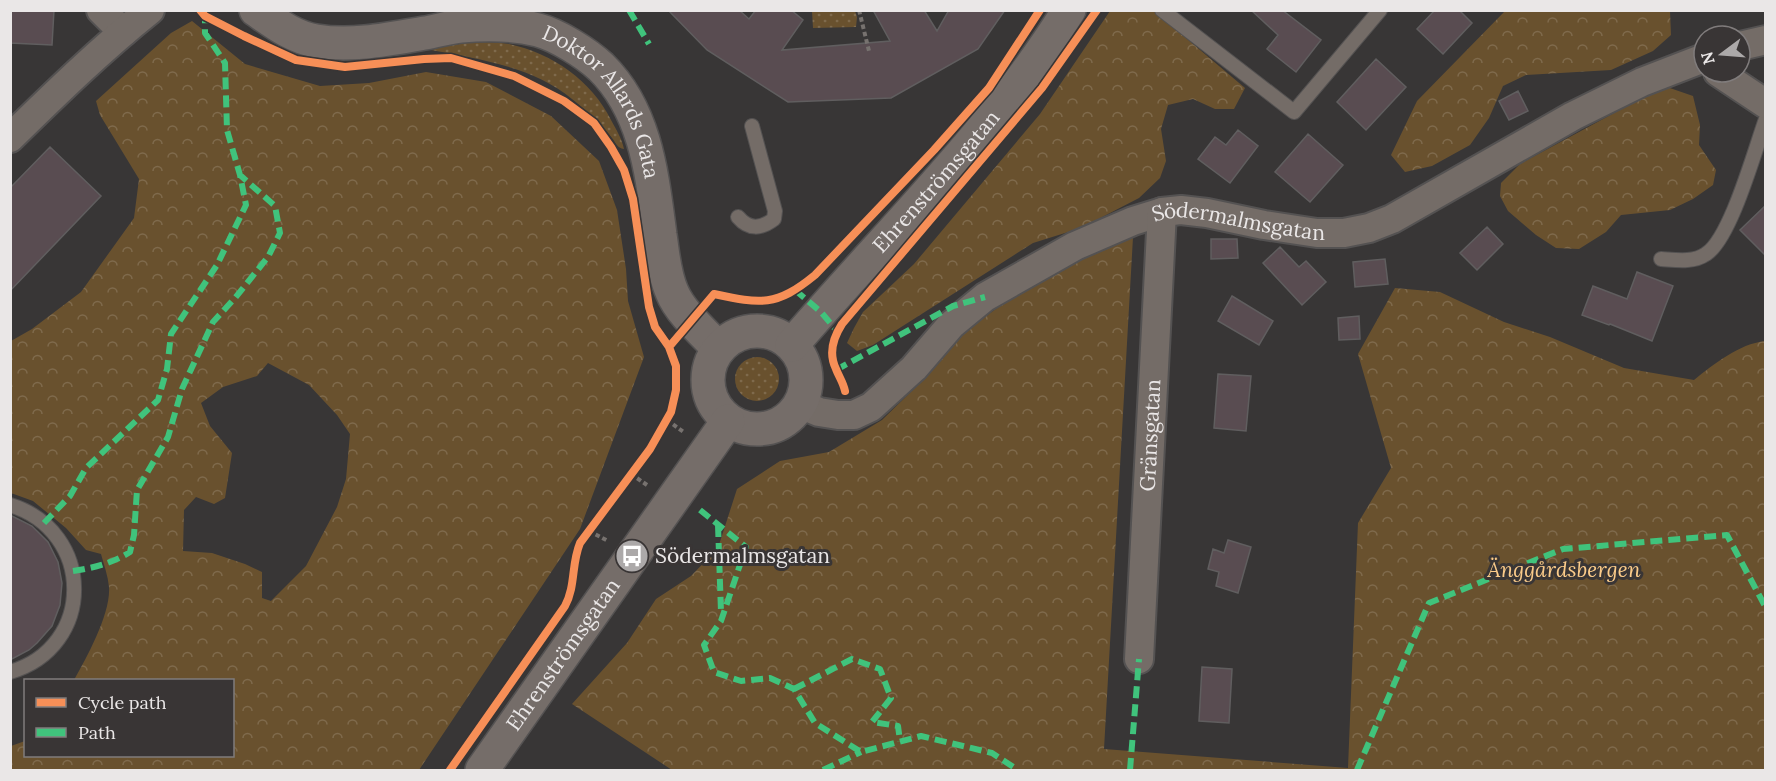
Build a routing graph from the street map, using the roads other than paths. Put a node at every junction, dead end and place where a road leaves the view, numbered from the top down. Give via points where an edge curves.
1 (101, 10) edge
2 (150, 10) edge
3 (256, 10) edge
4 (1069, 10) edge
5 (1162, 10) edge
6 (1380, 10) edge
7 (123, 32) junction
8 (1692, 67) edge
9 (1737, 84) edge
10 (1766, 104) edge
11 (1766, 119) edge
12 (752, 126) dead end
13 (10, 138) edge
14 (1162, 212) junction
15 (738, 217) dead end
16 (1661, 259) dead end
17 (792, 345) junction
18 (718, 348) junction
19 (800, 405) junction
20 (728, 421) junction
21 (10, 505) edge
22 (1139, 659) dead end
23 (10, 672) edge
24 (482, 771) edge

1 - 7 street
2 - 7 street
3 - 18 street, Doktor Allards Gata via 288,32 315,41 351,44 460,26 538,30 598,64 624,95 645,143 664,268 672,294
4 - 17 street, Ehrenströmsgatan via 1010,96
5 - 6 lane via 1294,112
7 - 13 street
8 - 14 street, Södermalmsgatan via 1642,82 1573,116 1392,219 1369,228 1317,233 1207,213
9 - 10 street
11 - 16 lane via 1730,222 1718,241 1707,254 1697,258
12 - 15 lane via 774,219 757,228 744,224
14 - 19 street, Södermalmsgatan via 1075,246 985,297 951,325 914,368 871,407 854,415 838,415
14 - 22 street, Gränsgatan
17 - 18 street via 775,334 754,330 735,335
17 - 19 street via 802,360 806,378
18 - 20 street via 711,360 708,387 711,400
19 - 20 street via 792,415 768,428 754,430
20 - 24 street, Ehrenströmsgatan
21 - 23 lane via 34,515 56,534 71,563 74,584 72,611 61,636 42,656

